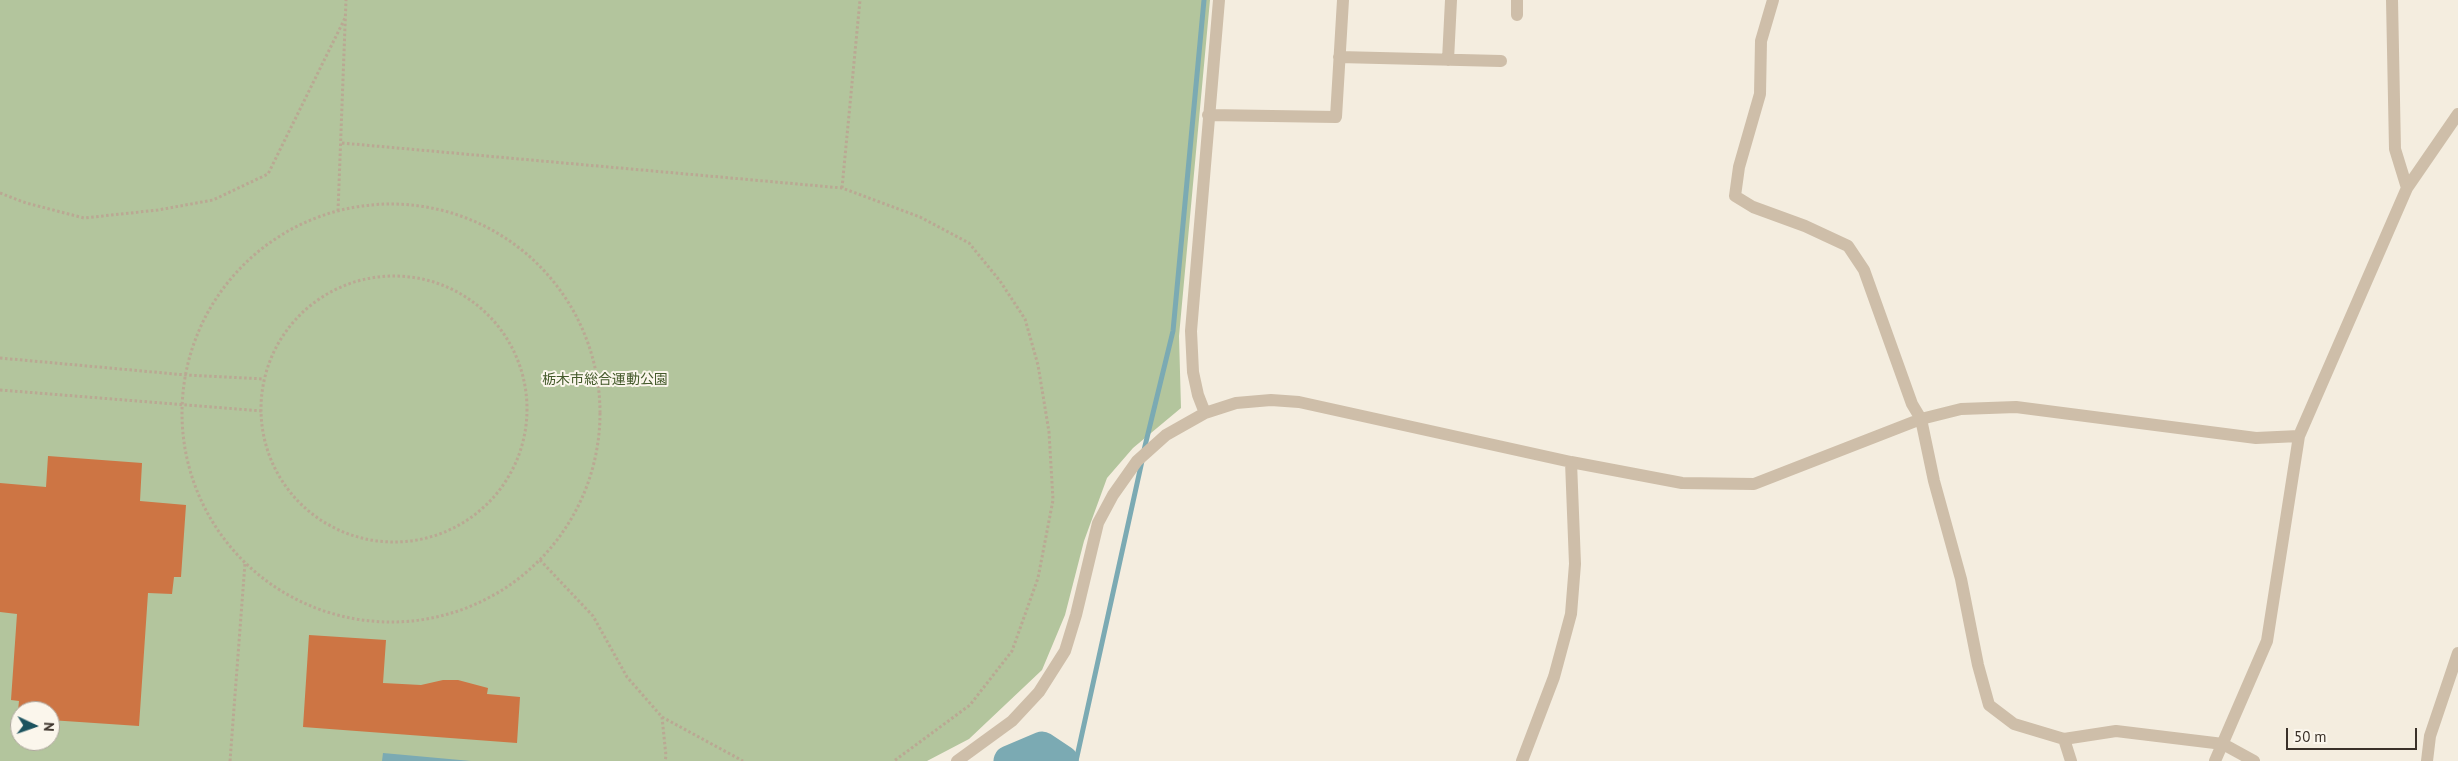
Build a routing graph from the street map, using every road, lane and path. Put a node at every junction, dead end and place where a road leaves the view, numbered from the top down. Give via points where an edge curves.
1 (346, 0) edge
2 (860, 0) edge
3 (1219, 0) edge
4 (1343, 0) edge
5 (1450, 0) edge
6 (1517, 0) edge
7 (1772, 0) edge
8 (2392, 0) edge
9 (1517, 15) dead end
10 (345, 18) junction
11 (1340, 57) junction
12 (1448, 60) junction
13 (1501, 61) dead end
14 (2458, 114) edge
15 (1208, 115) junction
16 (342, 143) junction
17 (842, 188) junction
18 (2407, 188) junction
19 (0, 193) edge
20 (338, 210) junction
21 (0, 358) edge
22 (186, 375) junction
23 (264, 379) junction
24 (0, 390) edge
25 (183, 406) junction
26 (262, 412) junction
27 (1205, 413) junction
28 (1921, 419) junction
29 (2299, 436) junction
30 (1571, 462) junction
31 (540, 560) junction
32 (245, 562) junction
33 (2458, 653) edge
34 (662, 717) junction
35 (2064, 739) junction
36 (2223, 744) junction
37 (230, 761) edge
38 (665, 761) edge
39 (743, 761) edge
40 (894, 761) edge
41 (957, 761) edge
42 (1522, 761) edge
43 (2071, 761) edge
44 (2215, 761) edge
45 (2254, 761) edge
46 (2427, 761) edge

1 - 10 path
2 - 17 path
3 - 15 street
4 - 11 street
5 - 12 street
6 - 9 street
7 - 28 street via 1761,41 1760,94 1739,167 1735,196 1753,207 1848,246 1864,270 1912,404
8 - 18 street via 2395,150
10 - 16 path
10 - 19 path via 268,174 214,200 84,218
11 - 12 street
11 - 15 street via 1336,117
12 - 13 street
14 - 18 street
15 - 27 street via 1191,331 1193,372
16 - 17 path
16 - 20 path
17 - 40 path via 920,217 969,243 1025,319 1038,365 1049,432 1053,500 1038,578 1012,650 970,705
18 - 29 street
20 - 22 path via 276,238 250,259 227,284 209,312 195,342
20 - 31 path via 373,204 410,204 445,210 479,223 511,241 538,264 562,292 580,324 593,358 599,394 599,430 593,466 581,500 563,532
21 - 22 path
22 - 23 path
22 - 25 path
23 - 26 path
23 - 26 path via 276,344 302,310 338,286 380,275 423,278 463,294 496,321 518,358 527,396 523,446 504,487 472,519 432,539 387,544 343,535 304,511 276,475 265,445
24 - 25 path
25 - 26 path
25 - 32 path via 184,441 198,491 222,536
27 - 30 street via 1236,403 1299,402
27 - 41 street via 1166,435 1136,461 1098,524 1065,651 1039,692 1012,721
28 - 29 street via 1961,410 2016,407 2256,438
28 - 30 street via 1754,484 1682,483
28 - 35 street via 1989,705 2014,724
29 - 36 street via 2267,641
30 - 42 street via 1575,564 1570,614 1554,677
31 - 32 path via 515,581 457,612 426,620 393,622 360,620 328,613 270,583
31 - 34 path via 593,616 627,677
32 - 37 path
33 - 46 street via 2430,736
34 - 38 path
34 - 39 path
35 - 36 street via 2116,731
35 - 43 street
36 - 44 street
36 - 45 street

